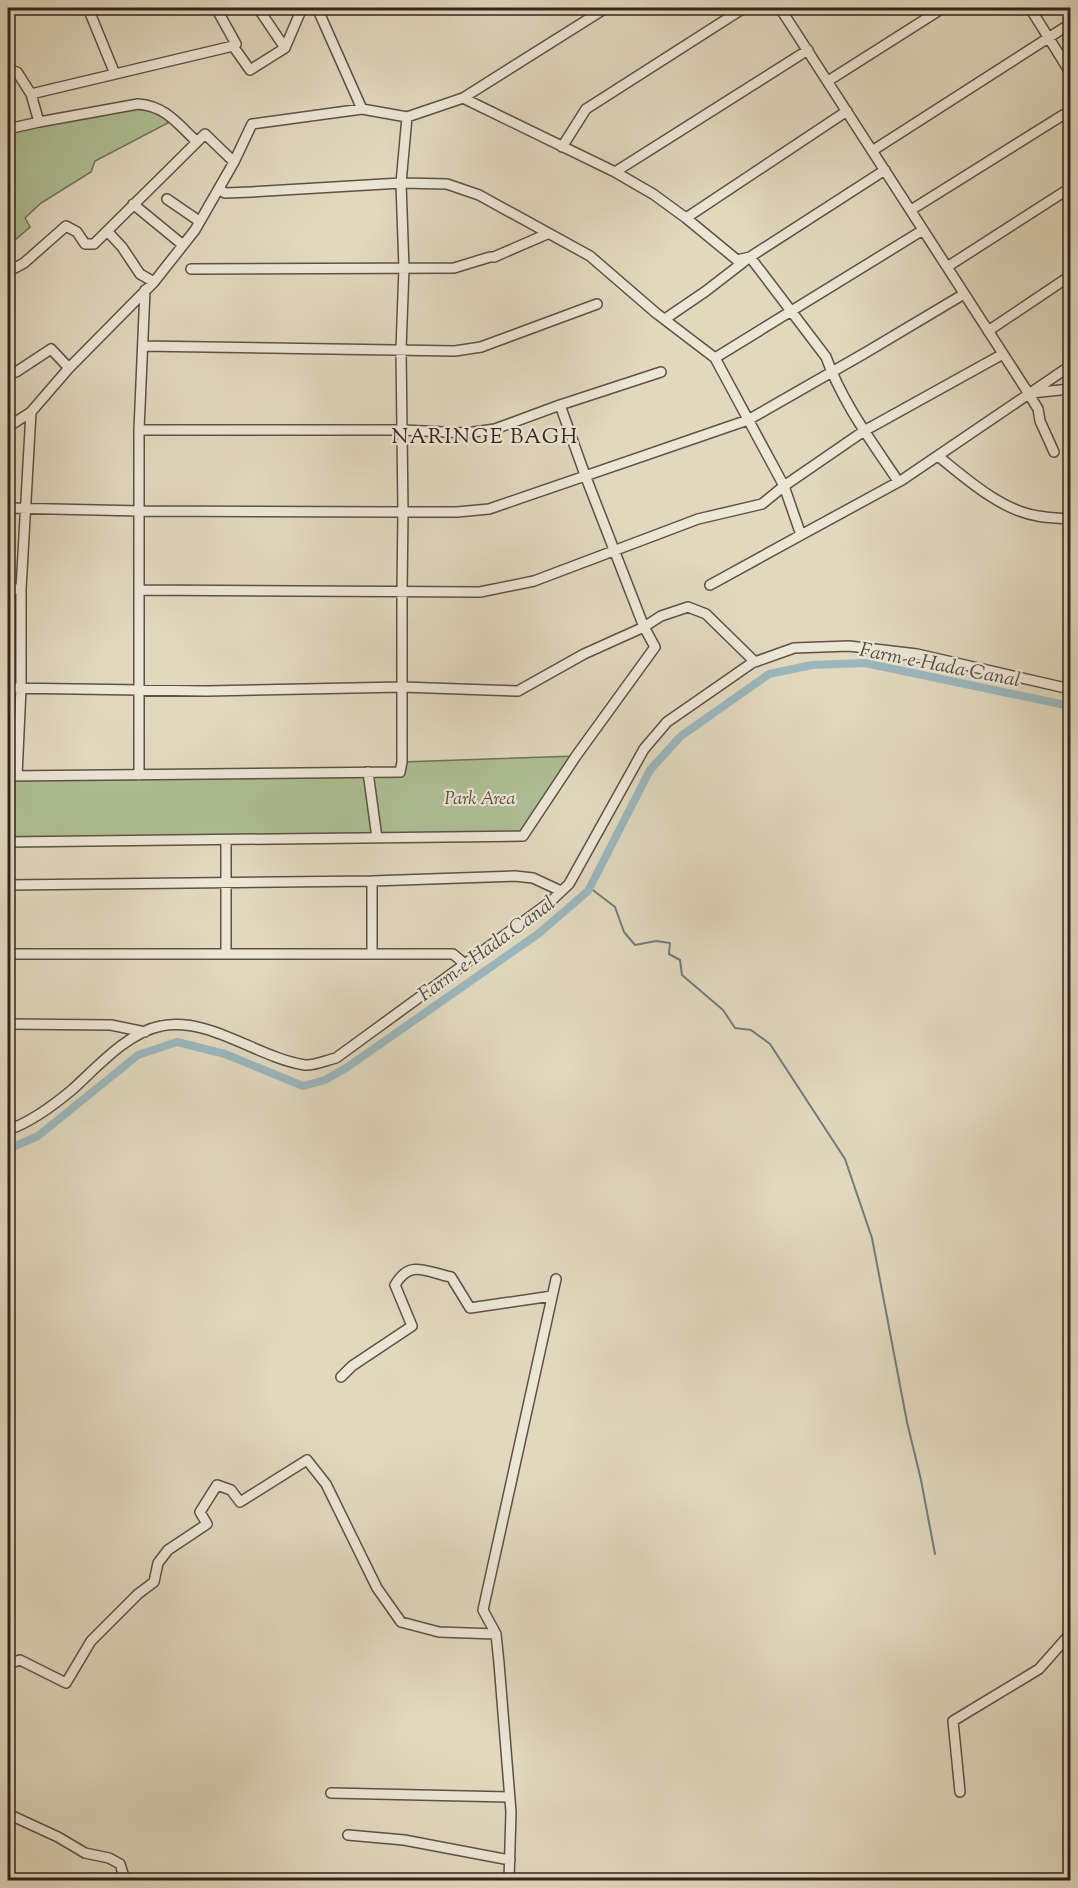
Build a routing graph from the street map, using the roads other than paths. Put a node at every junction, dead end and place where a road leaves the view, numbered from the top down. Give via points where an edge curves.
1 (88, 8) edge
2 (216, 8) edge
3 (258, 8) edge
4 (302, 8) edge
5 (320, 8) edge
6 (606, 8) edge
7 (744, 8) edge
8 (782, 8) edge
9 (943, 8) edge
10 (1030, 8) edge
11 (1071, 24) edge
12 (1049, 38) junction
13 (233, 46) junction
14 (285, 48) junction
15 (808, 50) junction
16 (8, 70) edge
17 (1071, 72) edge
18 (115, 74) junction
19 (828, 81) junction
20 (31, 94) junction
21 (463, 98) junction
22 (362, 109) junction
23 (847, 111) junction
24 (1063, 115) dead end
25 (407, 117) junction
26 (39, 122) junction
27 (8, 129) edge
28 (196, 141) junction
29 (562, 147) junction
30 (872, 151) junction
31 (234, 162) junction
32 (885, 170) junction
33 (615, 172) junction
34 (401, 183) junction
35 (1071, 188) edge
36 (219, 189) junction
37 (167, 199) dead end
38 (133, 204) junction
39 (911, 210) junction
40 (686, 218) junction
41 (199, 221) junction
42 (923, 230) junction
43 (108, 232) junction
44 (547, 234) junction
45 (183, 245) junction
46 (750, 256) junction
47 (947, 267) junction
48 (404, 268) junction
49 (13, 269) dead end
50 (191, 269) dead end
51 (1071, 276) edge
52 (154, 282) junction
53 (145, 290) junction
54 (964, 294) junction
55 (597, 304) dead end
56 (791, 313) junction
57 (664, 319) junction
58 (988, 331) junction
59 (142, 346) junction
60 (401, 349) junction
61 (1003, 354) junction
62 (715, 358) junction
63 (1071, 366) edge
64 (69, 368) junction
65 (661, 372) dead end
66 (832, 372) junction
67 (8, 375) edge
68 (1071, 389) edge
69 (1028, 393) junction
70 (560, 405) junction
71 (31, 412) junction
72 (747, 420) junction
73 (8, 425) edge
74 (139, 430) junction
75 (403, 430) junction
76 (864, 431) junction
77 (1054, 452) dead end
78 (938, 456) junction
79 (585, 475) junction
80 (898, 481) junction
81 (784, 486) junction
82 (8, 508) edge
83 (26, 508) junction
84 (141, 511) junction
85 (404, 512) junction
86 (1071, 519) edge
87 (801, 535) junction
88 (614, 551) junction
89 (710, 585) dead end
90 (8, 589) edge
91 (21, 589) junction
92 (140, 590) junction
93 (402, 591) junction
94 (644, 627) junction
95 (755, 662) junction
96 (402, 687) junction
97 (8, 688) edge
98 (21, 688) junction
99 (1071, 689) edge
100 (140, 691) junction
101 (368, 772) junction
102 (140, 775) junction
103 (12, 776) edge
104 (376, 838) junction
105 (226, 840) junction
106 (8, 842) edge
107 (372, 881) junction
108 (226, 883) junction
109 (8, 885) edge
110 (561, 891) junction
111 (8, 954) edge
112 (226, 954) junction
113 (372, 954) junction
114 (465, 964) junction
115 (8, 1024) edge
116 (146, 1032) junction
117 (8, 1130) edge
118 (556, 1279) dead end
119 (552, 1296) junction
120 (341, 1377) dead end
121 (496, 1634) junction
122 (1071, 1634) edge
123 (8, 1664) edge
124 (960, 1792) dead end
125 (331, 1793) dead end
126 (509, 1797) junction
127 (8, 1814) edge
128 (348, 1835) dead end
129 (510, 1860) junction
130 (512, 1880) edge
131 (125, 1881) edge

1 - 18 street
2 - 13 street via 236,44
3 - 14 street
4 - 14 street
5 - 22 street
6 - 21 street
7 - 29 street via 586,109
8 - 15 street
9 - 19 street
10 - 12 street
11 - 12 street
12 - 17 street
12 - 30 street
13 - 14 street via 250,70
13 - 18 street
15 - 19 street
15 - 33 street
16 - 20 street via 17,72
18 - 20 street
19 - 23 street
20 - 26 street
21 - 25 street
21 - 29 street
22 - 25 street
22 - 31 street via 252,124
23 - 30 street
23 - 40 street
24 - 39 street
25 - 34 street
26 - 27 street
26 - 28 street via 149,104 161,108
28 - 31 street via 205,134
28 - 38 street
29 - 33 street
30 - 32 street
31 - 36 street
32 - 39 street
32 - 46 street
33 - 40 street
34 - 36 street via 225,193
34 - 44 street via 447,184 479,195
34 - 48 street
35 - 47 street
36 - 41 street
37 - 41 street
38 - 43 street
38 - 45 street
39 - 42 street
40 - 46 street via 737,260
41 - 45 street
42 - 47 street
42 - 56 street
43 - 49 street via 94,244 86,244 66,226
43 - 52 street via 140,274
44 - 48 street via 494,257 454,268
44 - 57 street via 590,256
45 - 52 street
46 - 56 street
46 - 57 street
47 - 54 street
48 - 50 street
48 - 60 street
51 - 58 street
52 - 53 street
53 - 59 street
53 - 64 street
54 - 58 street
54 - 66 street
55 - 60 street via 481,348
56 - 62 street
56 - 66 street via 826,357
57 - 62 street
58 - 61 street
59 - 60 street
59 - 74 street
60 - 75 street
61 - 69 street
61 - 76 street
62 - 72 street
63 - 69 street
64 - 67 street via 51,349
64 - 71 street
65 - 70 street
66 - 72 street
66 - 76 street
68 - 69 street
69 - 77 street
69 - 78 street
70 - 75 street via 495,429 466,433
70 - 79 street
71 - 73 street
71 - 83 street
72 - 79 street
72 - 81 street
74 - 75 street
74 - 84 street
75 - 85 street
76 - 80 street
76 - 81 street
78 - 80 street
78 - 86 street via 982,491 1007,505 1036,516
79 - 85 street via 489,509
79 - 88 street
80 - 87 street
81 - 87 street
81 - 88 street via 762,504 698,519
82 - 83 street
83 - 84 street
83 - 91 street
84 - 85 street
84 - 92 street
85 - 93 street
87 - 89 street
88 - 93 street via 534,581 480,592
88 - 94 street
90 - 91 street
91 - 98 street
92 - 93 street
92 - 100 street
93 - 96 street
94 - 95 street via 688,607 706,614
94 - 96 street via 584,654 518,691
94 - 104 street via 655,647 523,836
95 - 99 street via 794,648 849,646 917,654
95 - 110 street via 667,722 644,749 569,884
96 - 100 street
96 - 101 street via 400,772
97 - 98 street
98 - 100 street
98 - 103 street
100 - 102 street
101 - 102 street
101 - 104 street
102 - 103 street
104 - 105 street
105 - 106 street
105 - 108 street
107 - 108 street
107 - 110 street via 515,876 533,878
107 - 113 street
108 - 109 street
108 - 112 street
110 - 114 street
111 - 112 street
112 - 113 street
113 - 114 street via 453,954
114 - 116 street via 336,1058 307,1065 196,1026 161,1026
115 - 116 street via 111,1025
116 - 117 street via 100,1062 40,1114
118 - 119 street
119 - 120 street via 470,1308 451,1277 412,1268 402,1273 395,1285 412,1326
119 - 121 street via 483,1610
121 - 123 street via 439,1632 401,1622 377,1588 326,1484 307,1460 240,1502 231,1490 217,1485 200,1512 207,1524 168,1550 159,1563 154,1582 91,1641 66,1683 20,1660
121 - 126 street
122 - 124 street via 1039,1668 953,1721
125 - 126 street
126 - 129 street
127 - 131 street via 85,1853 110,1858 120,1864
128 - 129 street via 404,1840
129 - 130 street

